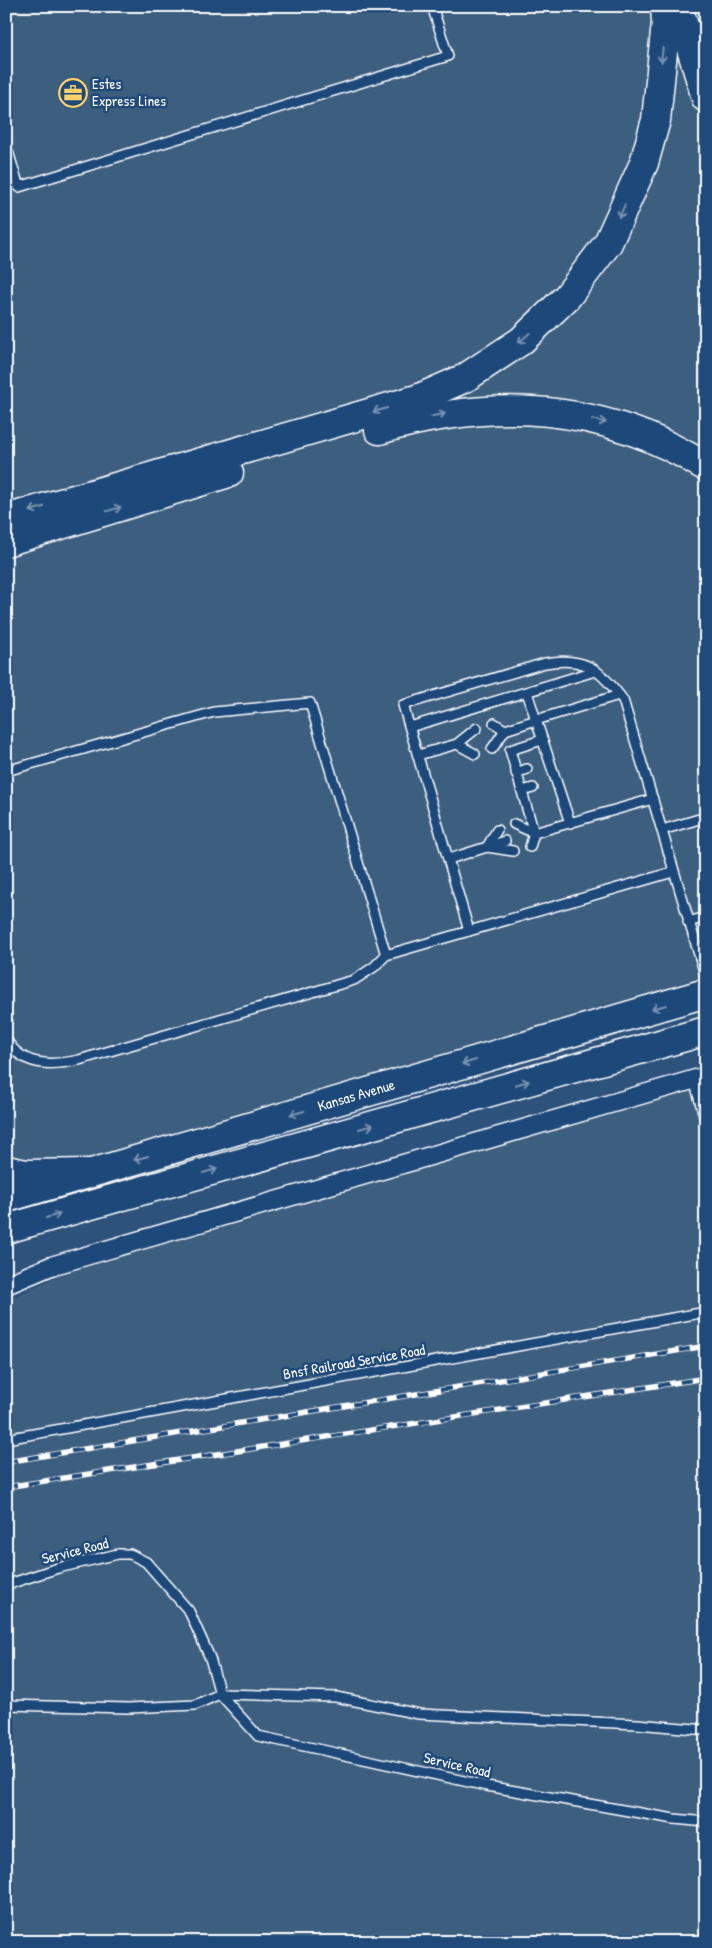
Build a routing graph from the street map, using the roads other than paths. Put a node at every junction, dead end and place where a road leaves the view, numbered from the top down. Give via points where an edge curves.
1 (432, 6) edge
2 (665, 6) edge
3 (678, 6) edge
4 (706, 98) edge
5 (6, 145) edge
6 (706, 467) edge
7 (6, 519) edge
8 (6, 542) edge
9 (595, 671) junction
10 (527, 692) junction
11 (619, 695) junction
12 (536, 720) junction
13 (494, 723) dead end
14 (410, 727) junction
15 (477, 728) dead end
16 (505, 730) junction
17 (493, 733) dead end
18 (476, 738) dead end
19 (542, 740) junction
20 (457, 744) junction
21 (492, 749) dead end
22 (475, 754) dead end
23 (418, 755) junction
24 (528, 769) dead end
25 (6, 771) edge
26 (516, 773) junction
27 (556, 781) junction
28 (546, 784) dead end
29 (533, 788) dead end
30 (522, 791) junction
31 (653, 799) junction
32 (706, 817) edge
33 (570, 823) junction
34 (514, 824) dead end
35 (497, 830) dead end
36 (662, 830) junction
37 (534, 833) junction
38 (523, 836) dead end
39 (505, 841) dead end
40 (488, 847) junction
41 (530, 847) dead end
42 (513, 851) dead end
43 (448, 859) junction
44 (673, 872) junction
45 (706, 917) edge
46 (688, 922) junction
47 (470, 931) junction
48 (386, 955) junction
49 (706, 978) edge
50 (706, 993) edge
51 (706, 1031) edge
52 (6, 1039) edge
53 (700, 1078) edge
54 (706, 1123) edge
55 (6, 1170) edge
56 (90, 1173) junction
57 (6, 1198) edge
58 (6, 1229) edge
59 (6, 1285) edge
60 (706, 1312) edge
61 (6, 1439) edge
62 (6, 1585) edge
63 (220, 1694) junction
64 (6, 1705) edge
65 (706, 1730) edge
66 (706, 1822) edge

1 - 5 lane via 448,56 19,187
2 -> 7 main road via 656,120 644,162 608,242 567,297 521,341 465,378 417,399
3 - 4 main road
8 -> 6 main road via 250,466 408,421 454,412 499,409 574,415 620,427
9 - 10 lane
9 - 11 lane via 607,678
9 - 14 lane via 565,659 403,705
10 - 12 lane
10 - 14 lane
11 - 12 lane
11 - 31 lane
12 - 16 lane
12 - 19 lane
13 - 16 lane
14 - 23 lane
15 - 20 lane
16 - 17 lane
16 - 21 lane
18 - 20 lane
19 - 26 lane via 510,750
19 - 27 lane via 545,764
20 - 22 lane
20 - 23 lane
23 - 43 lane
24 - 26 lane
25 - 48 lane via 214,712 310,703
26 - 30 lane
27 - 28 lane
27 - 33 lane
29 - 30 lane
30 - 37 lane
31 - 33 lane
31 - 36 lane
32 - 36 lane
33 - 37 lane
34 - 37 lane
35 - 40 lane
36 - 44 lane
37 - 38 lane
37 - 41 lane
39 - 40 lane
40 - 42 lane
40 - 43 lane
43 - 47 lane
44 - 46 lane
44 - 47 lane
45 - 46 lane
46 - 49 lane
47 - 48 lane
48 - 52 lane via 354,980 62,1064 28,1061 12,1049
50 -> 56 main road, Kansas Avenue
58 -> 51 main road
53 - 54 lane
53 - 59 street via 51,1266
55 - 56 main road via 26,1174
56 - 57 main road, Kansas Avenue
60 - 61 lane, Bnsf Railroad Service Road
62 - 63 lane, Service Road via 58,1568 118,1554 140,1557 189,1611 210,1658
63 - 64 lane via 195,1705 130,1708
63 - 65 lane via 336,1697 419,1714
63 - 66 lane, Service Road via 258,1736 487,1786

